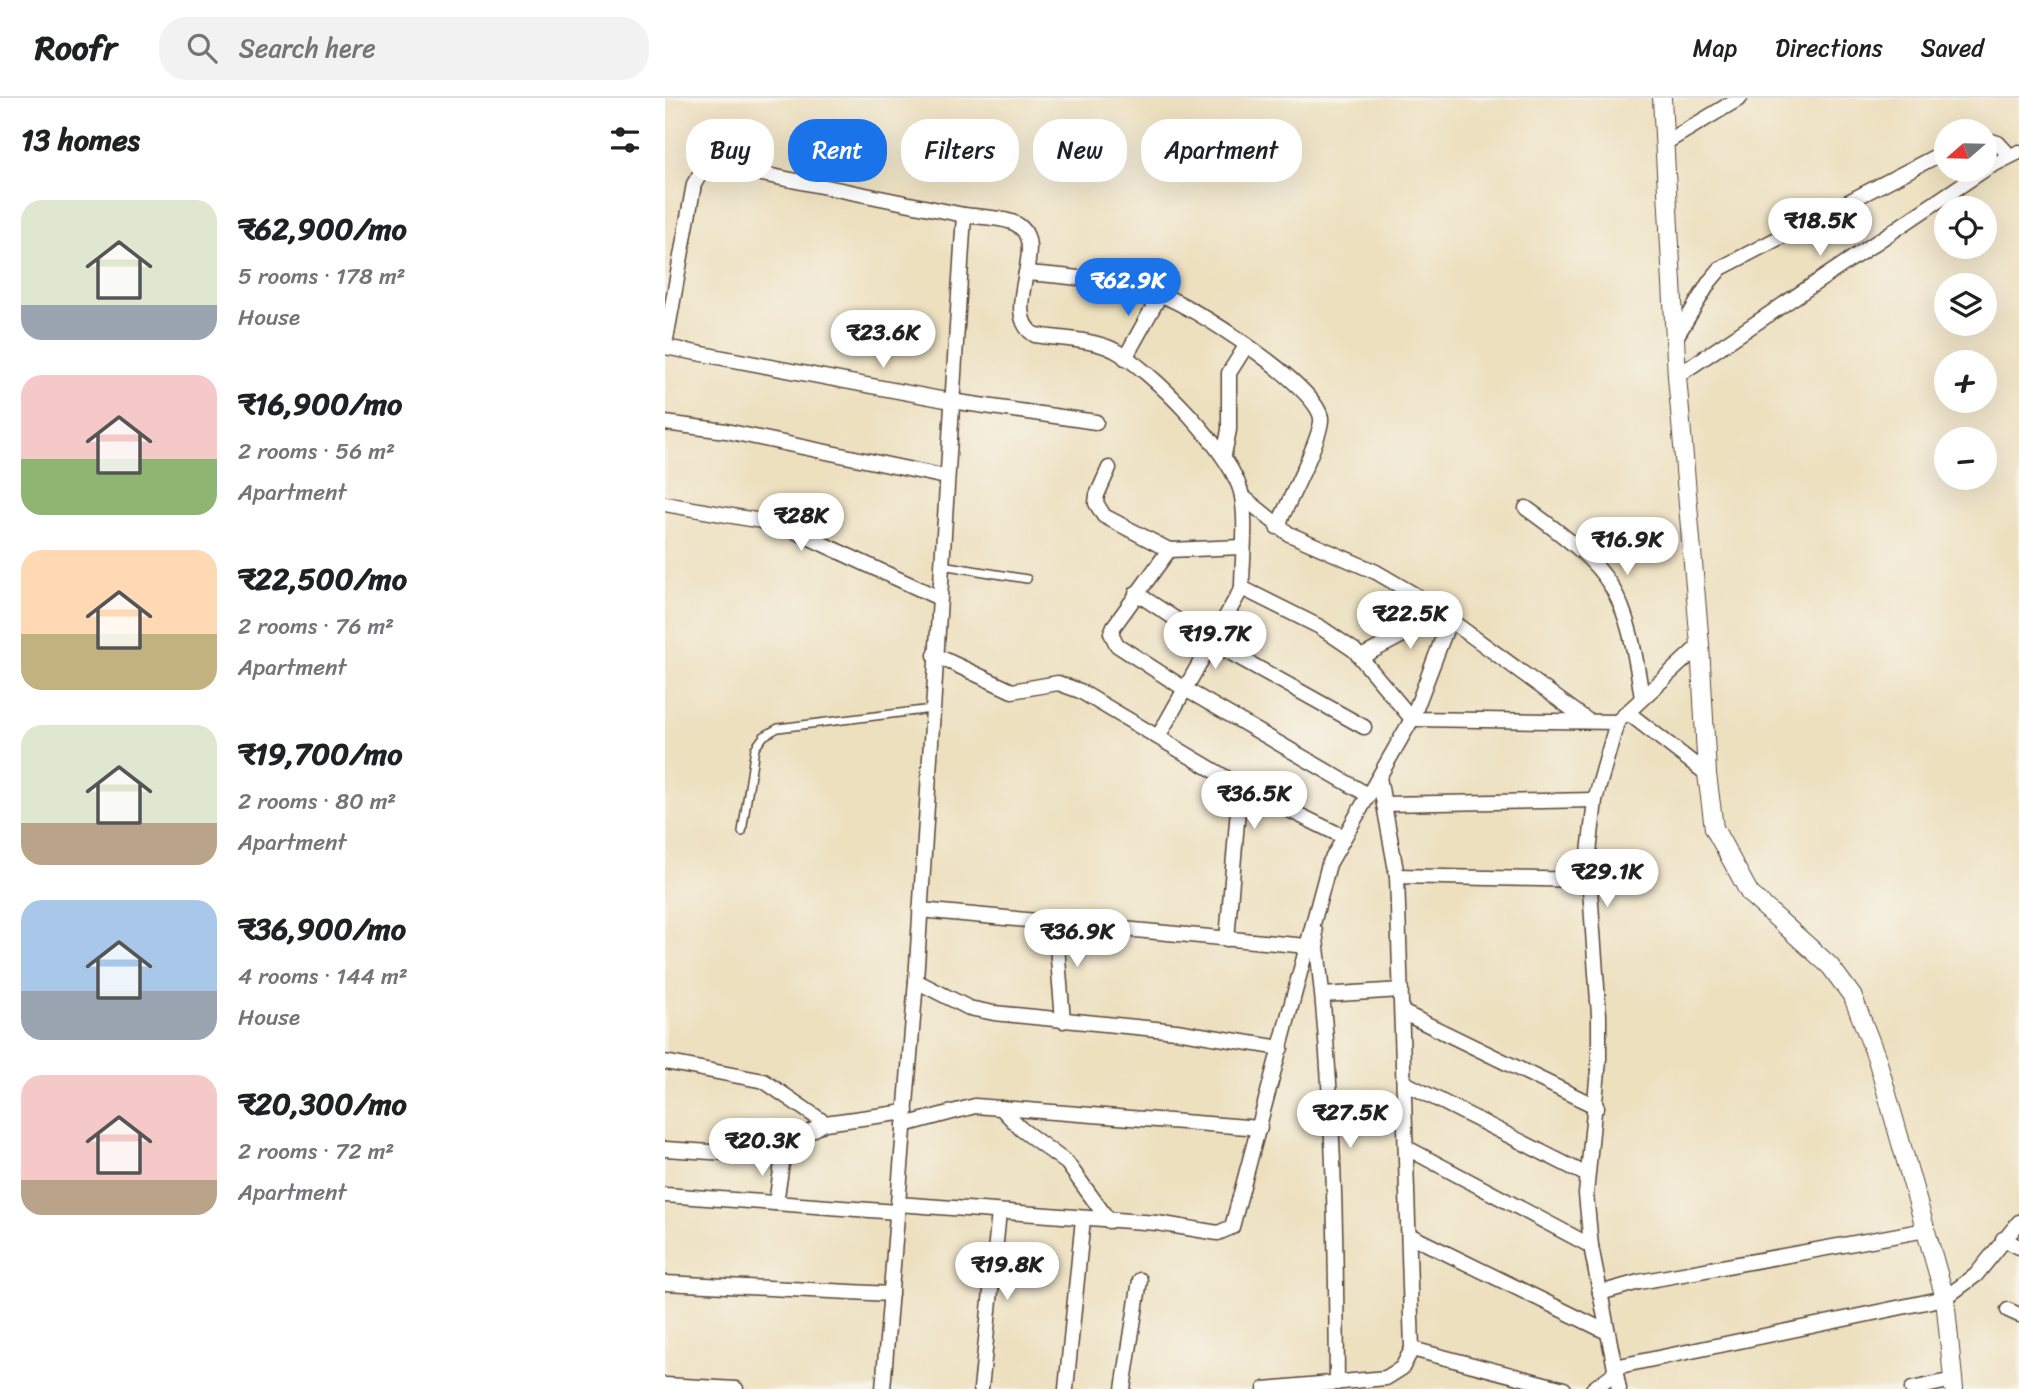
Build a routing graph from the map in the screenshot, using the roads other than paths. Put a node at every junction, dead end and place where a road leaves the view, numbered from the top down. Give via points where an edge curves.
1 (1662, 98) edge
2 (1740, 98) edge
3 (1665, 143) junction
4 (1997, 143) edge
5 (2014, 154) edge
6 (1934, 156) edge
7 (1997, 162) edge
8 (1965, 182) edge
9 (964, 215) junction
10 (1026, 273) junction
11 (1160, 295) junction
12 (1675, 339) junction
13 (665, 346) edge
14 (1246, 346) junction
15 (1125, 358) junction
16 (1677, 376) junction
17 (951, 401) junction
18 (1096, 422) dead end
19 (665, 423) edge
20 (1224, 455) junction
21 (1109, 468) dead end
22 (946, 477) junction
23 (1243, 496) junction
24 (665, 505) edge
25 (1526, 508) dead end
26 (1277, 527) junction
27 (1242, 547) junction
28 (1169, 551) junction
29 (941, 565) junction
30 (1027, 579) dead end
31 (1242, 588) junction
32 (1136, 593) junction
33 (939, 598) junction
34 (1447, 617) junction
35 (1211, 642) junction
36 (1700, 645) junction
37 (935, 655) junction
38 (1361, 657) junction
39 (1185, 689) junction
40 (1642, 698) junction
41 (932, 709) junction
42 (1622, 717) junction
43 (1412, 719) junction
44 (1588, 721) junction
45 (1364, 727) dead end
46 (1157, 737) junction
47 (1707, 775) junction
48 (1379, 777) junction
49 (1240, 786) junction
50 (1369, 795) junction
51 (1595, 800) junction
52 (1384, 804) junction
53 (742, 832) dead end
54 (1344, 837) junction
55 (1397, 876) junction
56 (1587, 880) junction
57 (920, 909) junction
58 (1055, 921) junction
59 (1314, 921) junction
60 (1227, 939) junction
61 (1307, 946) junction
62 (916, 981) junction
63 (1401, 990) junction
64 (1323, 995) junction
65 (1402, 1012) junction
66 (1063, 1021) junction
67 (1281, 1048) junction
68 (665, 1062) edge
69 (1405, 1083) junction
70 (1597, 1107) junction
71 (1001, 1108) junction
72 (905, 1118) junction
73 (825, 1123) junction
74 (1261, 1128) junction
75 (1407, 1148) junction
76 (665, 1149) edge
77 (783, 1157) junction
78 (1587, 1175) junction
79 (665, 1195) edge
80 (776, 1203) junction
81 (898, 1208) junction
82 (999, 1212) junction
83 (1083, 1219) junction
84 (1109, 1221) junction
85 (2019, 1222) edge
86 (1926, 1230) junction
87 (1411, 1236) junction
88 (2003, 1239) junction
89 (1591, 1246) junction
90 (2019, 1247) edge
91 (1140, 1280) dead end
92 (665, 1283) edge
93 (1600, 1293) junction
94 (891, 1294) junction
95 (1945, 1298) junction
96 (1607, 1332) junction
97 (1412, 1349) junction
98 (1615, 1369) junction
99 (1397, 1374) junction
100 (1337, 1383) junction
101 (1953, 1384) edge
102 (665, 1385) edge
103 (1529, 1385) edge
104 (1297, 1388) edge
105 (736, 1389) edge
106 (883, 1389) edge
107 (981, 1389) edge
108 (1066, 1389) edge
109 (1123, 1389) edge
110 (1265, 1389) edge
111 (1399, 1389) edge
112 (1564, 1389) edge
113 (1593, 1389) edge
114 (1619, 1389) edge
115 (1912, 1389) edge

1 - 3 street
2 - 3 street
3 - 12 street
4 - 5 street
5 - 7 street
6 - 12 street via 1721,268
8 - 16 street
9 - 10 street via 1018,226 1030,246
9 - 13 street via 705,166 694,184
9 - 17 street
10 - 11 street via 1085,277
10 - 15 street via 1021,314 1027,330 1101,345
11 - 14 street via 1198,313
11 - 15 street
12 - 16 street
13 - 17 street
14 - 20 street via 1229,373
14 - 26 street via 1308,395 1321,416 1321,426
15 - 20 street
16 - 36 street
17 - 18 street
17 - 22 street
19 - 22 street via 726,431
20 - 23 street
21 - 28 street via 1097,495 1098,509
22 - 29 street
23 - 26 street
23 - 27 street
24 - 33 street via 761,521 799,533
25 - 40 street via 1579,546 1612,584 1627,618
26 - 34 street via 1377,572
27 - 28 street
27 - 31 street
28 - 32 street
29 - 30 lane
29 - 33 street
31 - 35 street
31 - 38 street via 1320,627
32 - 35 street
32 - 39 street via 1114,626 1113,640
33 - 37 street
34 - 38 street
34 - 43 street
34 - 44 street
35 - 39 street
35 - 45 street
36 - 40 street
36 - 47 street
37 - 41 street
37 - 46 street via 1011,691 1058,683 1069,687
38 - 43 street
39 - 46 street
39 - 50 street
40 - 42 street
41 - 53 lane via 778,728 764,736 755,748
41 - 57 street
42 - 44 street
42 - 47 street
42 - 51 street
43 - 44 street
43 - 48 street
46 - 49 street
47 - 86 street via 1714,828 1750,894 1830,965 1853,997 1877,1059
48 - 50 street
48 - 52 street
49 - 54 street
49 - 60 street
50 - 54 street
51 - 52 street
51 - 56 street
52 - 55 street
54 - 59 street via 1329,864
55 - 56 street
55 - 63 street
56 - 70 street via 1599,1015
57 - 58 street
57 - 62 street
58 - 60 street
58 - 66 street
59 - 61 street
59 - 64 street
60 - 61 street
61 - 67 street
62 - 66 street via 969,1008
62 - 72 street
63 - 64 street
63 - 65 street
64 - 100 street via 1336,1201
65 - 69 street
65 - 70 street
66 - 67 street via 1176,1031
67 - 74 street
68 - 73 street via 764,1081
69 - 75 street
69 - 78 street
70 - 78 street
71 - 72 street via 975,1107
71 - 74 street
71 - 84 street via 1067,1163
72 - 73 street
72 - 81 street
73 - 77 street
74 - 84 street via 1237,1216 1224,1232
75 - 87 street
75 - 89 street
76 - 77 street
77 - 80 street
78 - 89 street
79 - 80 street
80 - 81 street
81 - 82 street
81 - 94 street
82 - 83 street
82 - 107 street
83 - 84 street
83 - 108 street
85 - 88 street
86 - 93 street
86 - 95 street
87 - 96 street
87 - 97 street
88 - 90 street
88 - 95 street via 1971,1281
89 - 93 street
91 - 109 street
92 - 94 street
93 - 96 street
94 - 106 street
95 - 98 street
95 - 101 street
96 - 98 street
97 - 99 street
97 - 103 street
98 - 113 street
98 - 114 street
99 - 100 street
99 - 111 street
100 - 104 street
101 - 115 street
102 - 105 street
103 - 112 street
104 - 110 street

